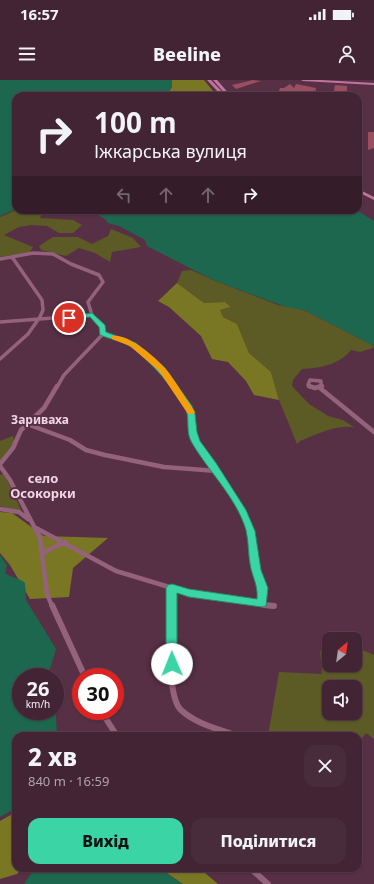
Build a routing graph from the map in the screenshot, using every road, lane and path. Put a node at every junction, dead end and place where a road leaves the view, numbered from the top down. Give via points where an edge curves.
1 (222, 80) edge
2 (302, 80) edge
3 (212, 81) edge
4 (374, 84) edge
5 (221, 92) edge
6 (225, 92) edge
7 (362, 188) edge
8 (362, 192) edge
9 (374, 194) edge
10 (374, 199) edge
11 (12, 257) junction
12 (0, 259) edge
13 (92, 315) junction
14 (39, 319) junction
15 (0, 322) edge
16 (102, 334) junction
17 (0, 358) edge
18 (320, 388) dead end
19 (26, 424) junction
20 (374, 432) edge
21 (0, 465) edge
22 (217, 471) junction
23 (0, 509) edge
24 (30, 520) junction
25 (36, 528) junction
26 (66, 542) junction
27 (42, 553) junction
28 (172, 588) junction
29 (262, 603) junction
30 (274, 606) dead end
31 (81, 668) edge
32 (107, 720) edge
33 (114, 732) edge
34 (227, 732) edge
35 (254, 872) edge
36 (268, 884) edge

1 - 3 main road
2 - 4 main road
3 - 5 main road
3 - 6 main road
7 - 9 main road
8 - 10 main road
11 - 12 street
11 - 13 street via 33,253 53,254 99,275 103,282 88,302
11 - 14 street via 34,292 42,299 44,306
13 - 14 street
13 - 16 street via 103,327
14 - 15 street
14 - 17 street via 22,340
16 - 19 street via 64,376 44,408
16 - 22 street via 133,344 162,369 188,406 195,442
18 - 20 street
19 - 21 street via 8,457
19 - 22 street via 70,440 86,450 104,455 164,467
21 - 24 street
22 - 29 street via 243,512 251,531 256,570 263,588
23 - 24 street via 19,512
24 - 25 street
25 - 26 street
25 - 27 street
26 - 27 street
26 - 28 street via 116,571
27 - 31 street via 47,594
28 - 29 street via 189,593
28 - 34 street via 172,688 175,701 182,711
29 - 30 street
32 - 33 street
35 - 36 street

